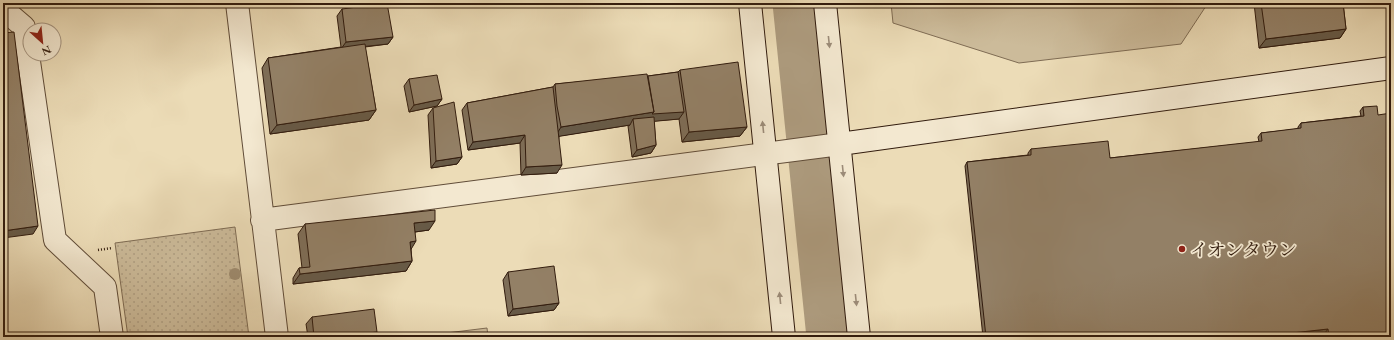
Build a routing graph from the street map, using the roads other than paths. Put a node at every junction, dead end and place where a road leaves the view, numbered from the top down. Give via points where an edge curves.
1 (237, 3) edge
2 (750, 3) edge
3 (825, 3) edge
4 (3, 16) edge
5 (1391, 68) edge
6 (840, 144) junction
7 (776, 152) junction
8 (262, 220) junction
9 (112, 337) edge
10 (277, 337) edge
11 (784, 337) edge
12 (859, 337) edge

1 - 8 street
7 -> 2 street
3 -> 6 street
4 - 9 street via 10,15 24,27 55,240 105,287
5 - 6 street
6 - 7 street
6 -> 12 street
7 - 8 street
11 -> 7 street
8 - 10 street

